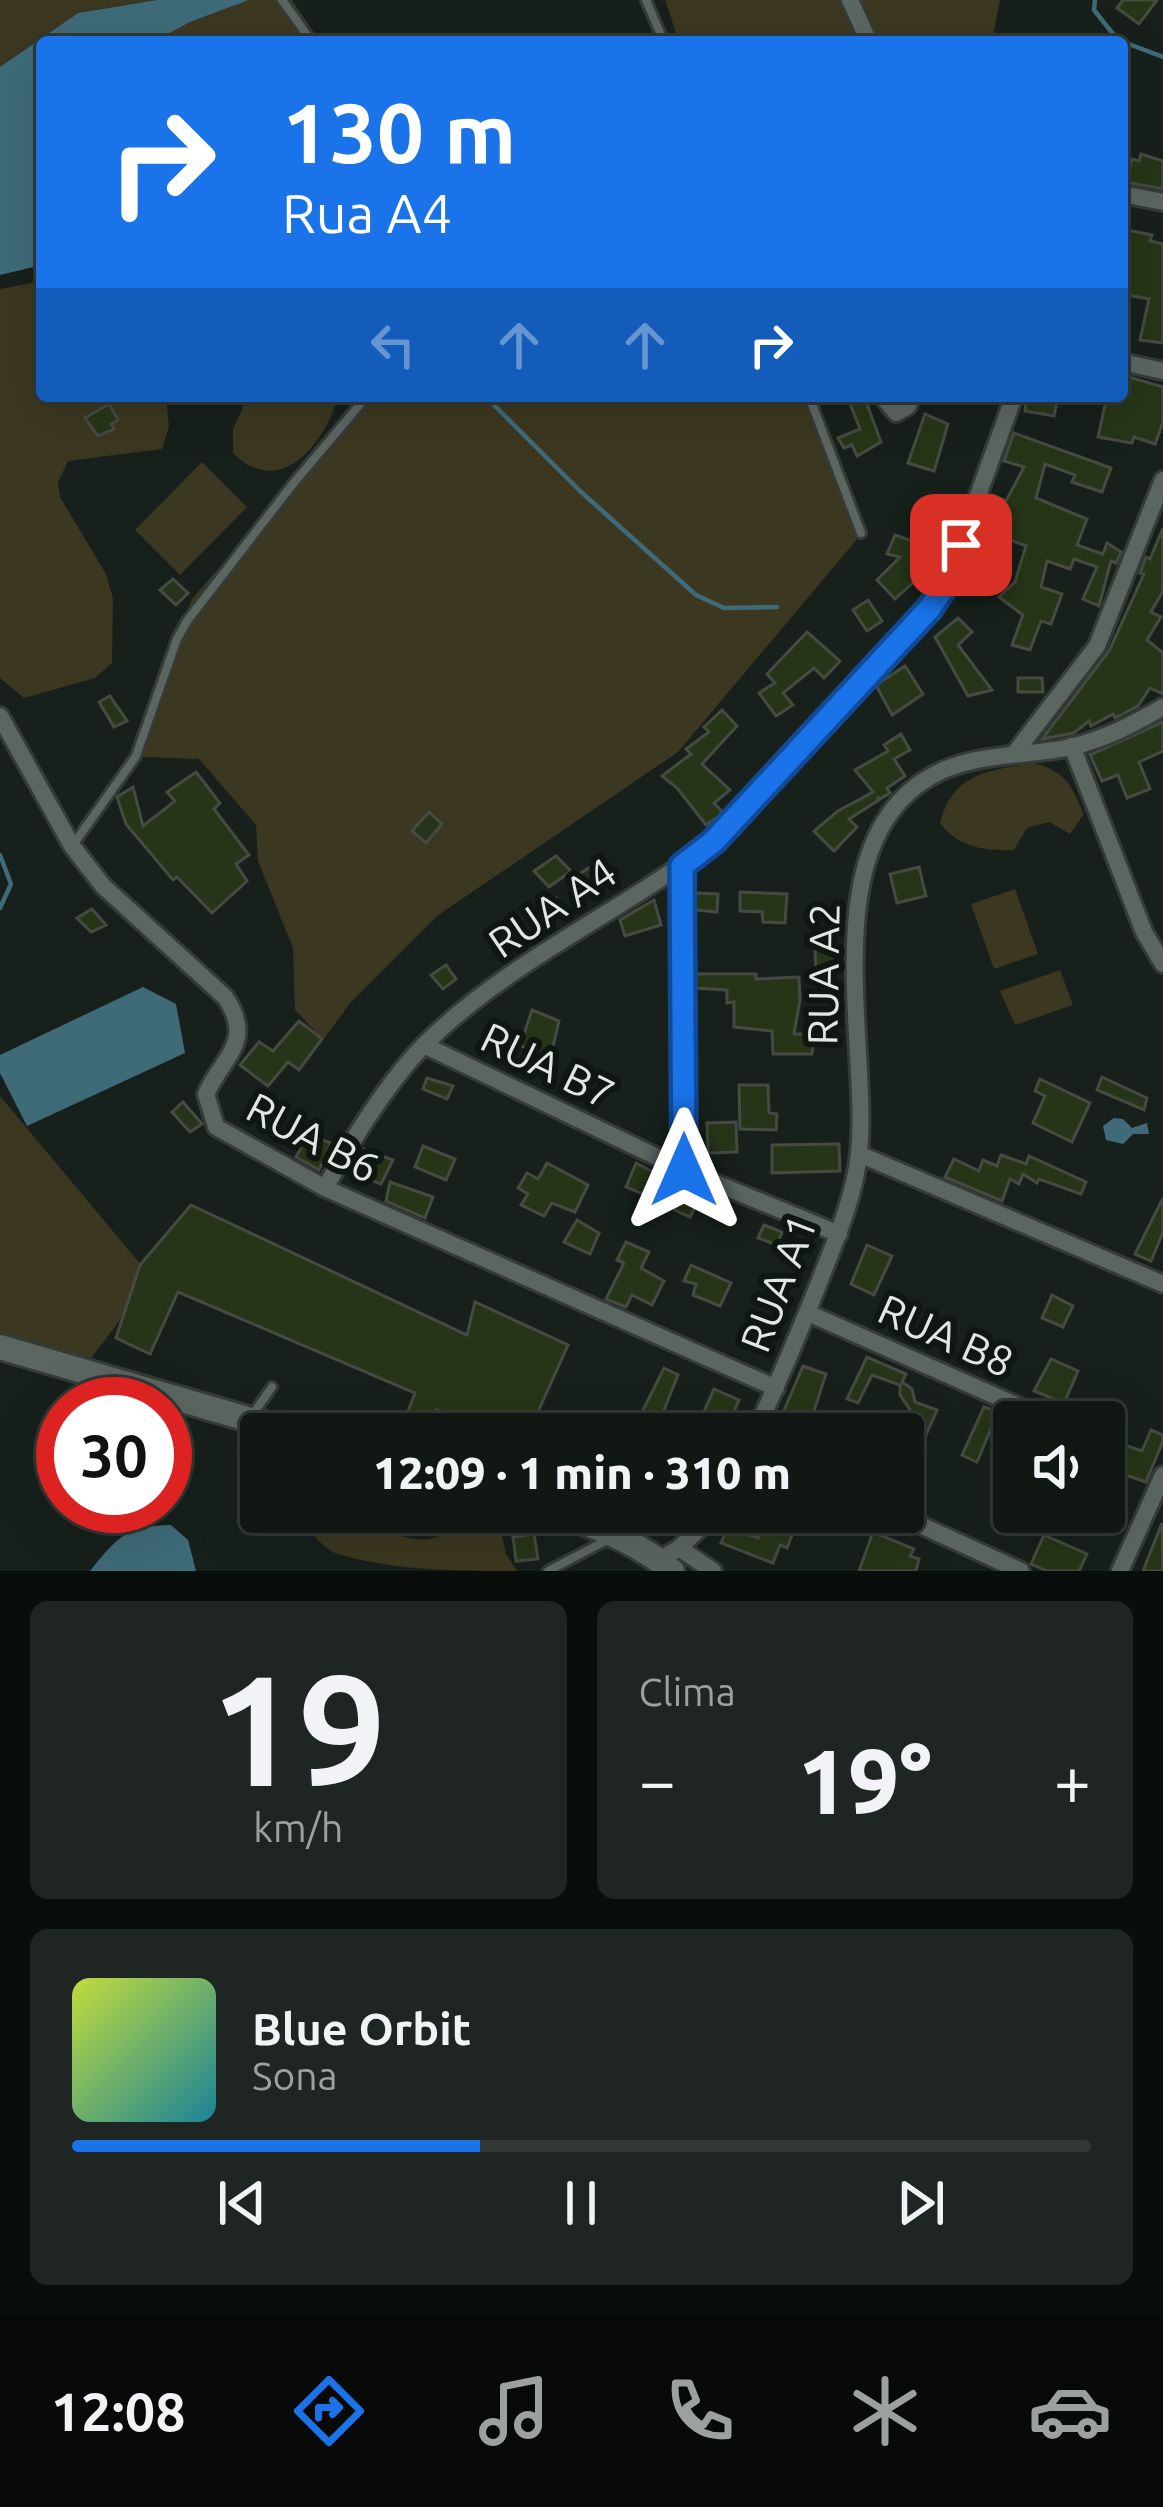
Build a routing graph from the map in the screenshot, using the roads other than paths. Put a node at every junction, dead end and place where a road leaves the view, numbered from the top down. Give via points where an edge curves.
1 (282, 0) edge
2 (646, 0) edge
3 (850, 0) edge
4 (308, 36) edge
5 (661, 36) edge
6 (866, 36) edge
7 (1128, 195) edge
8 (1163, 202) edge
9 (1128, 363) edge
10 (1163, 371) edge
11 (363, 402) edge
12 (811, 402) edge
13 (885, 402) edge
14 (910, 402) edge
15 (1012, 402) edge
16 (1163, 480) edge
17 (861, 533) dead end
18 (1163, 707) edge
19 (0, 716) edge
20 (1072, 746) junction
21 (1014, 754) junction
22 (72, 846) junction
23 (682, 866) junction
24 (1163, 964) edge
25 (424, 1045) junction
26 (859, 1154) junction
27 (684, 1170) junction
28 (325, 1188) junction
29 (838, 1234) junction
30 (1163, 1284) edge
31 (808, 1313) junction
32 (0, 1347) edge
33 (272, 1387) dead end
34 (776, 1388) junction
35 (1007, 1401) edge
36 (253, 1413) edge
37 (764, 1413) edge
38 (240, 1418) edge
39 (1163, 1475) edge
40 (924, 1527) edge
41 (604, 1533) edge
42 (696, 1533) edge
43 (614, 1537) junction
44 (670, 1560) edge
45 (548, 1571) edge
46 (713, 1571) edge
47 (1022, 1571) edge
48 (1120, 1571) edge

1 - 4 lane
2 - 5 lane
3 - 6 street
7 - 8 street
9 - 10 street
11 - 22 lane via 187,621 136,756
12 - 17 lane
13 - 14 street via 896,413
15 - 23 street, RUA A4 via 946,584 930,608
16 - 21 street via 1097,646
18 - 20 street, RUA A2
19 - 22 street, RUA B6
20 - 21 street, RUA A2
20 - 24 street
21 - 26 street, RUA A2 via 930,776 905,796 866,861 857,903
22 - 28 street, RUA B6 via 237,1014 240,1036 206,1094 216,1126
23 - 25 street, RUA A4 via 576,931
23 - 27 street
25 - 27 street, RUA B7
25 - 28 street, RUA A4
26 - 29 street, RUA A1
26 - 30 street
27 - 29 street, RUA B7
28 - 34 street, RUA B6
29 - 31 street, RUA A1
31 - 34 street, RUA A1
31 - 35 street, RUA B8
32 - 38 main road
33 - 36 lane
34 - 37 street, RUA A1
39 - 48 street
40 - 47 street
41 - 43 main road
42 - 44 street
43 - 44 main road
43 - 45 lane
44 - 46 street

